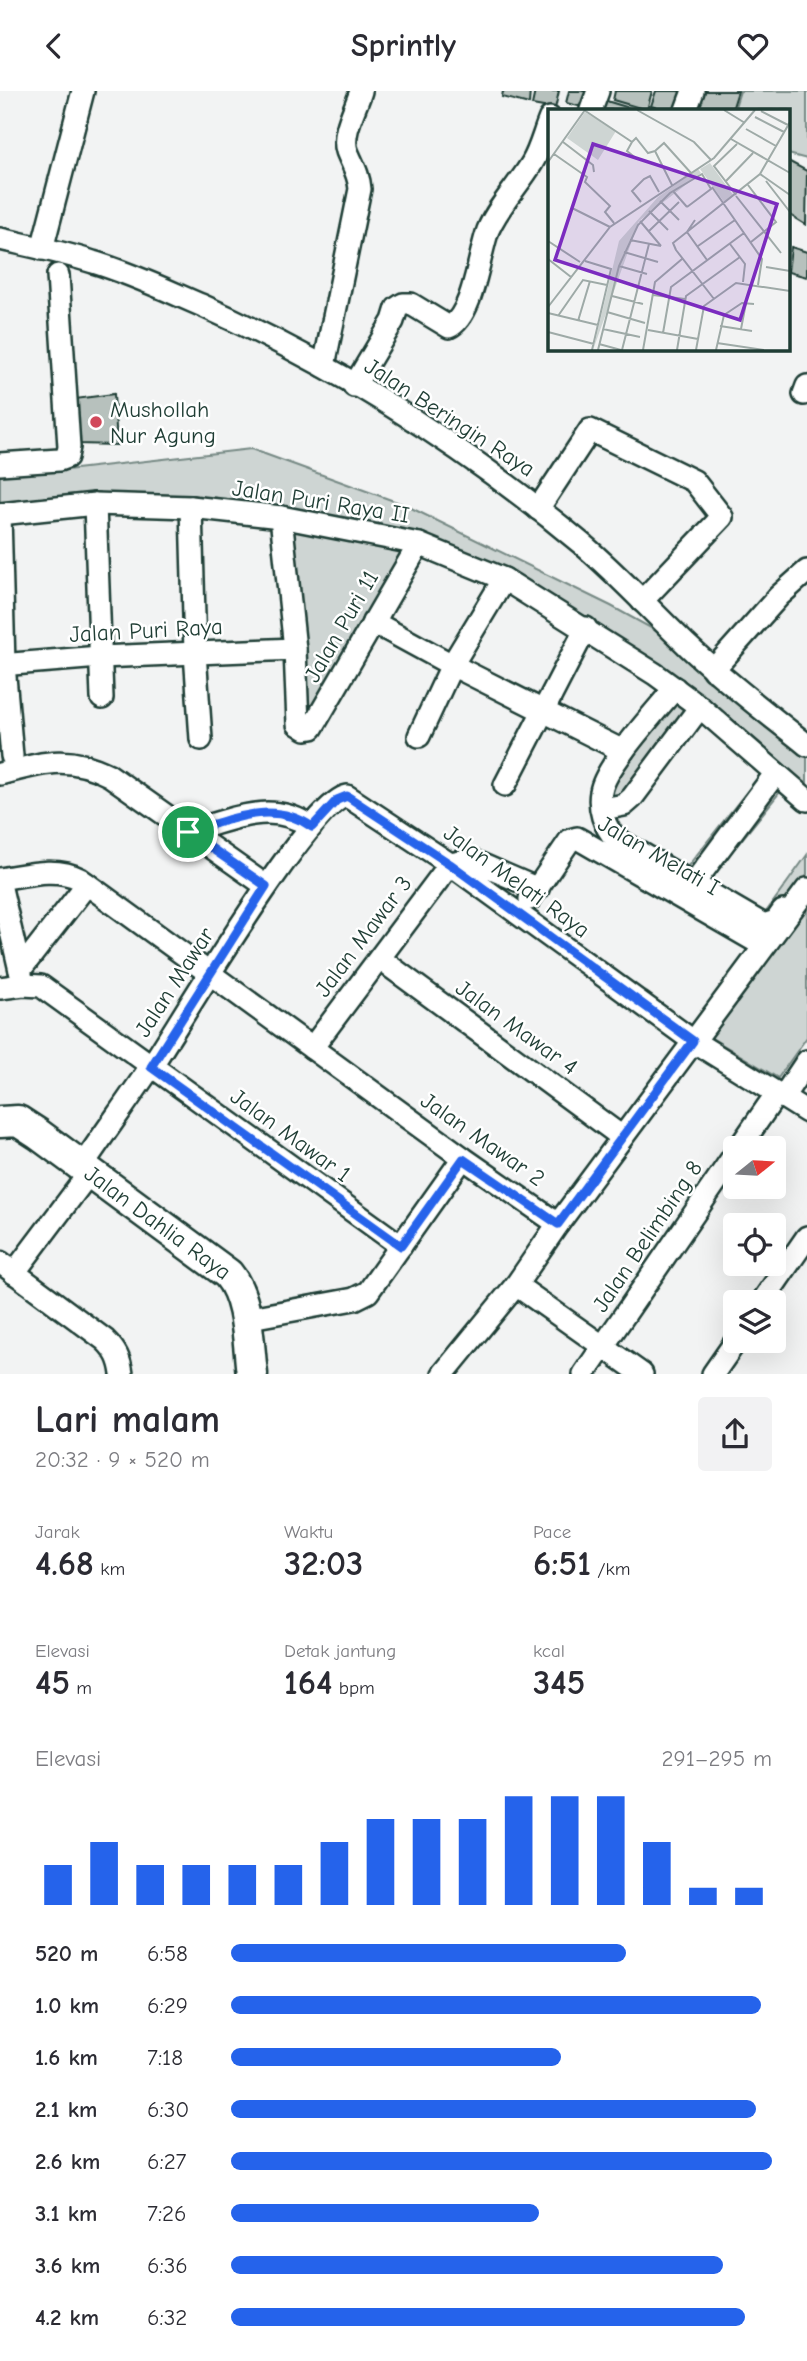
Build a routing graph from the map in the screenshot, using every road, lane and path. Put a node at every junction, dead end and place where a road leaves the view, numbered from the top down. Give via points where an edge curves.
1 (83, 91) edge
2 (361, 91) edge
3 (598, 91) edge
4 (694, 91) edge
5 (591, 109) edge
6 (686, 109) edge
7 (548, 123) edge
8 (0, 239) edge
9 (42, 249) junction
10 (58, 275) dead end
11 (324, 366) junction
12 (354, 386) junction
13 (0, 464) edge
14 (95, 504) junction
15 (191, 507) junction
16 (538, 509) junction
17 (0, 514) edge
18 (281, 517) junction
19 (419, 544) junction
20 (807, 571) edge
21 (504, 579) junction
22 (642, 601) junction
23 (373, 622) junction
24 (586, 628) junction
25 (295, 649) junction
26 (195, 653) junction
27 (100, 657) junction
28 (2, 665) edge
29 (452, 665) junction
30 (713, 670) junction
31 (674, 688) junction
32 (102, 698) dead end
33 (700, 707) junction
34 (542, 710) junction
35 (419, 736) dead end
36 (201, 739) dead end
37 (807, 745) edge
38 (623, 751) junction
39 (12, 756) dead end
40 (0, 774) edge
41 (775, 774) junction
42 (505, 785) dead end
43 (807, 800) edge
44 (603, 809) junction
45 (312, 827) junction
46 (188, 832) junction
47 (450, 864) junction
48 (0, 879) edge
49 (807, 880) edge
50 (694, 883) junction
51 (0, 884) edge
52 (87, 884) junction
53 (266, 886) junction
54 (538, 889) junction
55 (807, 890) edge
56 (520, 915) junction
57 (764, 946) junction
58 (380, 959) junction
59 (211, 974) junction
60 (21, 977) junction
61 (0, 988) edge
62 (693, 1041) junction
63 (312, 1048) junction
64 (807, 1061) edge
65 (151, 1067) junction
66 (780, 1095) junction
67 (807, 1112) edge
68 (0, 1122) edge
69 (748, 1136) edge
70 (622, 1137) junction
71 (463, 1159) junction
72 (86, 1169) junction
73 (723, 1171) edge
74 (558, 1224) junction
75 (807, 1237) edge
76 (401, 1246) junction
77 (7, 1268) edge
78 (516, 1285) junction
79 (770, 1290) edge
80 (245, 1319) junction
81 (602, 1347) junction
82 (728, 1353) edge
83 (122, 1374) edge
84 (252, 1374) edge
85 (443, 1374) edge
86 (584, 1374) edge
87 (642, 1374) edge
88 (713, 1374) edge

1 - 9 street
2 - 11 street via 345,139 360,188
3 - 5 street
4 - 6 street
7 - 12 street via 532,162 489,228 469,297 456,324 449,327 411,304 403,304
8 - 9 street, Jalan Beringin Raya
9 - 11 street, Jalan Beringin Raya via 94,262 162,288
10 - 13 street via 66,457
11 - 12 street, Jalan Beringin Raya
12 - 16 street, Jalan Beringin Raya via 452,445
14 - 15 street, Jalan Puri Raya II
14 - 17 street, Jalan Puri Raya II
14 - 27 street
15 - 18 street, Jalan Puri Raya II
15 - 26 street
16 - 22 street, Jalan Beringin Raya
16 - 22 street via 590,429 694,481 722,517
17 - 28 street
18 - 19 street, Jalan Puri Raya II
18 - 25 street
19 - 21 street, Jalan Puri Raya II
19 - 23 street, Jalan Puri 11
20 - 30 street
21 - 24 street, Jalan Puri Raya II
21 - 29 street
22 - 30 street, Jalan Beringin Raya
23 - 25 street, Jalan Puri 11 via 312,728 299,724
23 - 29 street
24 - 31 street, Jalan Puri Raya II
24 - 34 street
25 - 26 street, Jalan Puri Raya
26 - 27 street, Jalan Puri Raya
26 - 36 street
27 - 28 street, Jalan Puri Raya
27 - 32 street
28 - 39 street
29 - 34 street
29 - 35 street
30 - 37 street, Jalan Beringin Raya
31 - 33 street, Jalan Puri Raya II
31 - 38 street
33 - 41 street, Jalan Puri Raya II
33 - 44 street via 632,798 624,805
34 - 38 street
34 - 42 street
38 - 44 street via 601,792
40 - 46 street via 68,760 88,765
41 - 43 street, Jalan Puri Raya II
41 - 50 street
44 - 50 street via 603,822 615,838
45 - 46 street via 280,813 255,813
45 - 47 street, Jalan Melati Raya via 337,800 347,796
45 - 53 street, Jalan Mawar
46 - 53 street
47 - 54 street via 471,860
47 - 56 street, Jalan Melati Raya
47 - 58 street, Jalan Mawar 3
48 - 52 street, Jalan Mawar 2 via 52,871 71,874
49 - 50 street via 776,921 764,925
51 - 60 street
52 - 59 street, Jalan Mawar 2
52 - 60 street
53 - 59 street, Jalan Mawar
54 - 56 street, Jalan Melati I
54 - 57 street, Jalan Melati I via 570,840 577,838
55 - 57 street
56 - 62 street, Jalan Melati Raya
57 - 62 street
58 - 63 street, Jalan Mawar 3
58 - 70 street, Jalan Mawar 4
59 - 63 street, Jalan Mawar 2
59 - 65 street, Jalan Mawar
60 - 61 street
60 - 65 street, Jalan Mawar 1 via 41,986
62 - 66 street, Jalan Melati Raya
62 - 70 street
63 - 71 street, Jalan Mawar 2
64 - 66 street
65 - 72 street, Jalan Mawar
65 - 76 street, Jalan Mawar 1
66 - 67 street, Jalan Melati Raya
66 - 69 street
68 - 72 street, Jalan Dahlia Raya via 18,1121
70 - 74 street
71 - 74 street, Jalan Mawar 2
71 - 76 street
72 - 77 street, Jalan Mawar
72 - 80 street, Jalan Dahlia Raya via 229,1273
73 - 81 street, Jalan Belimbing 8
74 - 78 street
75 - 79 street
76 - 80 street via 362,1296
77 - 83 street via 105,1340 115,1350
78 - 81 street
78 - 85 street
80 - 84 street, Jalan Dahlia Raya
81 - 86 street, Jalan Belimbing 8
81 - 87 street
82 - 88 street

